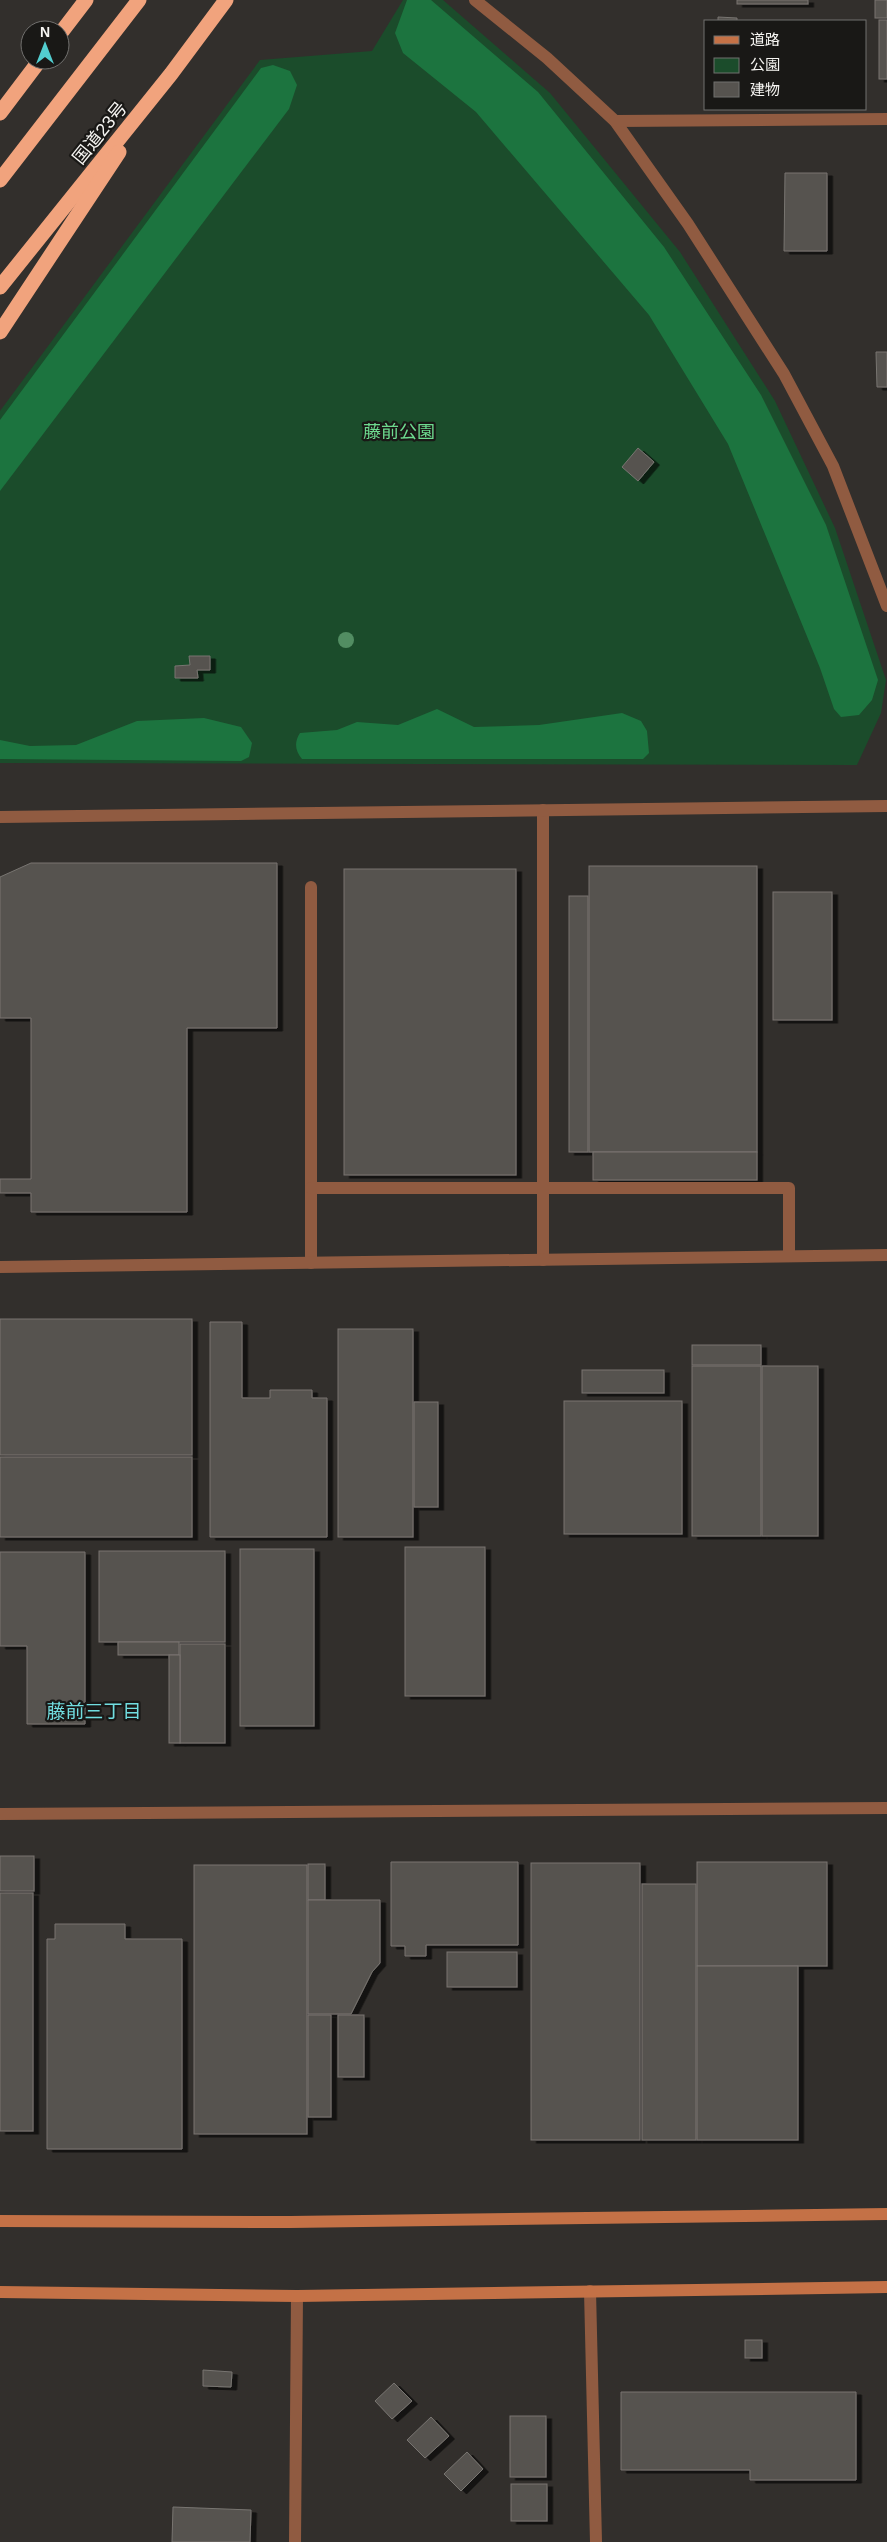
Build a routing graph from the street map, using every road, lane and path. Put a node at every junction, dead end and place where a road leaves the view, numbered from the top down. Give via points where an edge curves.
1 (86, 0) edge
2 (139, 0) edge
3 (226, 0) edge
4 (475, 0) edge
5 (70, 21) edge
6 (32, 70) edge
7 (171, 74) junction
8 (0, 113) edge
9 (887, 119) edge
10 (615, 121) junction
11 (0, 180) edge
12 (0, 287) edge
13 (0, 332) edge
14 (887, 606) edge
15 (887, 806) edge
16 (543, 810) junction
17 (0, 817) edge
18 (311, 887) dead end
19 (311, 1188) junction
20 (543, 1188) junction
21 (789, 1256) junction
22 (887, 1256) edge
23 (543, 1260) junction
24 (311, 1263) junction
25 (0, 1267) edge
26 (887, 1808) edge
27 (0, 1814) edge
28 (887, 2214) edge
29 (0, 2221) edge
30 (887, 2287) edge
31 (590, 2291) junction
32 (0, 2292) edge
33 (297, 2296) junction
34 (295, 2542) edge
35 (596, 2542) edge

1 - 5 highway
2 - 11 highway
3 - 7 highway, 国道23号
4 - 10 street via 547,58
6 - 8 highway
7 - 12 highway, 国道23号
7 - 13 highway
9 - 10 street
10 - 14 street via 688,224 784,374 834,466
15 - 16 street
16 - 17 street
16 - 20 street
18 - 19 street
19 - 20 street
19 - 24 street
20 - 21 street via 789,1188
20 - 23 street
21 - 22 street
21 - 23 street
23 - 24 street
24 - 25 street
26 - 27 street
28 - 29 street via 290,2222
30 - 31 street
31 - 33 street
31 - 35 street
32 - 33 street
33 - 34 street

